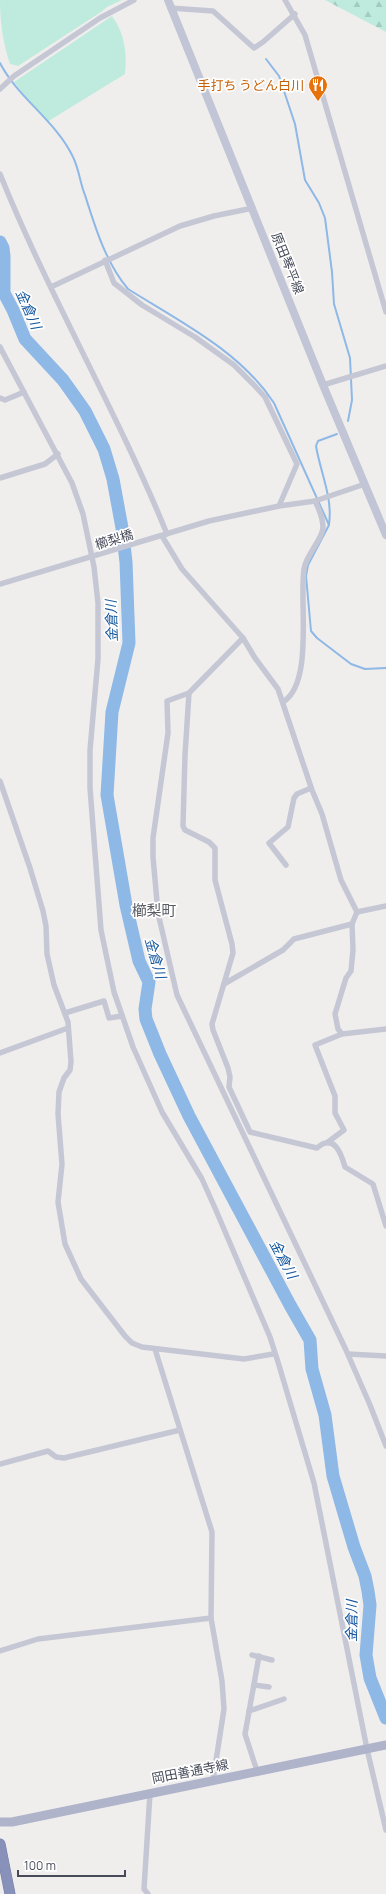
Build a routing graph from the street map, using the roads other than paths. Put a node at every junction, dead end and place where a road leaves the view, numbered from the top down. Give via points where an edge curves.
1 (134, 0) edge
2 (285, 0) edge
3 (169, 4) edge
4 (295, 14) junction
5 (0, 89) edge
6 (0, 174) edge
7 (253, 208) junction
8 (108, 259) junction
9 (51, 286) junction
10 (386, 312) edge
11 (0, 347) edge
12 (386, 366) edge
13 (323, 385) junction
14 (24, 392) junction
15 (0, 398) edge
16 (58, 454) junction
17 (0, 478) edge
18 (365, 484) junction
19 (321, 499) junction
20 (278, 506) junction
21 (164, 535) junction
22 (386, 535) edge
23 (92, 557) junction
24 (0, 584) edge
25 (243, 638) junction
26 (189, 693) junction
27 (283, 702) junction
28 (0, 781) edge
29 (311, 788) junction
30 (286, 865) dead end
31 (386, 906) edge
32 (357, 912) junction
33 (352, 924) junction
34 (224, 984) junction
35 (65, 1013) junction
36 (122, 1016) junction
37 (68, 1028) junction
38 (386, 1029) edge
39 (342, 1034) junction
40 (0, 1054) edge
41 (229, 1087) junction
42 (223, 1089) junction
43 (328, 1142) junction
44 (386, 1226) edge
45 (155, 1349) junction
46 (273, 1354) dead end
47 (348, 1354) junction
48 (386, 1356) edge
49 (180, 1430) junction
50 (386, 1446) edge
51 (0, 1464) edge
52 (211, 1618) junction
53 (0, 1651) edge
54 (252, 1655) dead end
55 (259, 1656) junction
56 (272, 1660) dead end
57 (254, 1685) junction
58 (269, 1687) dead end
59 (284, 1699) dead end
60 (249, 1711) junction
61 (386, 1745) edge
62 (367, 1749) junction
63 (257, 1771) junction
64 (213, 1780) junction
65 (150, 1793) junction
66 (0, 1822) edge
67 (386, 1830) edge
68 (0, 1844) edge
69 (10, 1894) edge
70 (148, 1894) edge

1 - 5 street via 100,18
2 - 4 street
3 - 4 street via 213,11 254,48
3 - 7 main road, 原田琴平線
4 - 10 street via 305,35
6 - 9 street
7 - 8 street via 180,226
7 - 13 main road, 原田琴平線
8 - 9 street
8 - 20 street via 114,283 142,305 195,337 234,365 265,397 297,464
9 - 21 street via 115,417
11 - 14 street
12 - 13 street
13 - 18 main road, 原田琴平線
14 - 15 street via 5,400
14 - 16 street
16 - 17 street via 45,464
16 - 23 street via 83,514
18 - 19 street, 櫛梨橋
18 - 22 main road, 原田琴平線
19 - 20 street, 櫛梨橋
19 - 27 street via 323,530 304,568 305,632 298,683 293,693
20 - 21 street, 櫛梨橋 via 209,520
21 - 23 street, 櫛梨橋
21 - 25 street via 182,569
23 - 24 street, 櫛梨橋
23 - 36 street via 98,603 98,652 90,750 92,822 101,930 114,992
25 - 26 street
25 - 27 street via 278,689
26 - 34 street via 183,826 185,830 209,842 215,848 215,880 233,953
26 - 42 street via 167,701 168,733 153,838 156,894 166,954 177,995
27 - 29 street
28 - 35 street via 43,911 47,954 54,985
29 - 30 street via 297,794 288,827 269,843
29 - 32 street via 322,814 341,880
31 - 32 street
32 - 33 street
33 - 34 street via 294,938 283,950
33 - 39 street via 351,971 346,978 335,1014 338,1029
34 - 41 street via 212,1024 228,1068
35 - 36 street via 104,1001 109,1018
35 - 37 street
36 - 62 street via 162,1112 202,1179 270,1337 314,1483
37 - 40 street
37 - 45 street via 71,1062 60,1092 58,1114 62,1164 58,1202 65,1244 81,1280 125,1336 142,1347
38 - 39 street
39 - 43 street via 315,1045 335,1096 335,1113 344,1130
41 - 42 street
41 - 43 street via 250,1132 317,1148
42 - 47 street
43 - 44 street via 334,1144 341,1154 345,1167 373,1184
45 - 46 street via 244,1359
45 - 49 street
47 - 48 street
47 - 50 street
49 - 51 street via 64,1458 56,1457 48,1451
49 - 52 street via 212,1532
52 - 53 street via 38,1639
52 - 64 street via 224,1709
54 - 55 street
55 - 56 street
55 - 57 street
57 - 58 street
57 - 60 street
59 - 60 street
60 - 63 street via 245,1734
61 - 62 main road, 岡田善通寺線
62 - 63 main road, 岡田善通寺線
62 - 67 street
63 - 64 main road, 岡田善通寺線
64 - 65 main road, 岡田善通寺線
65 - 66 main road, 岡田善通寺線 via 12,1822
65 - 70 street via 144,1878 144,1889
68 - 69 highway

